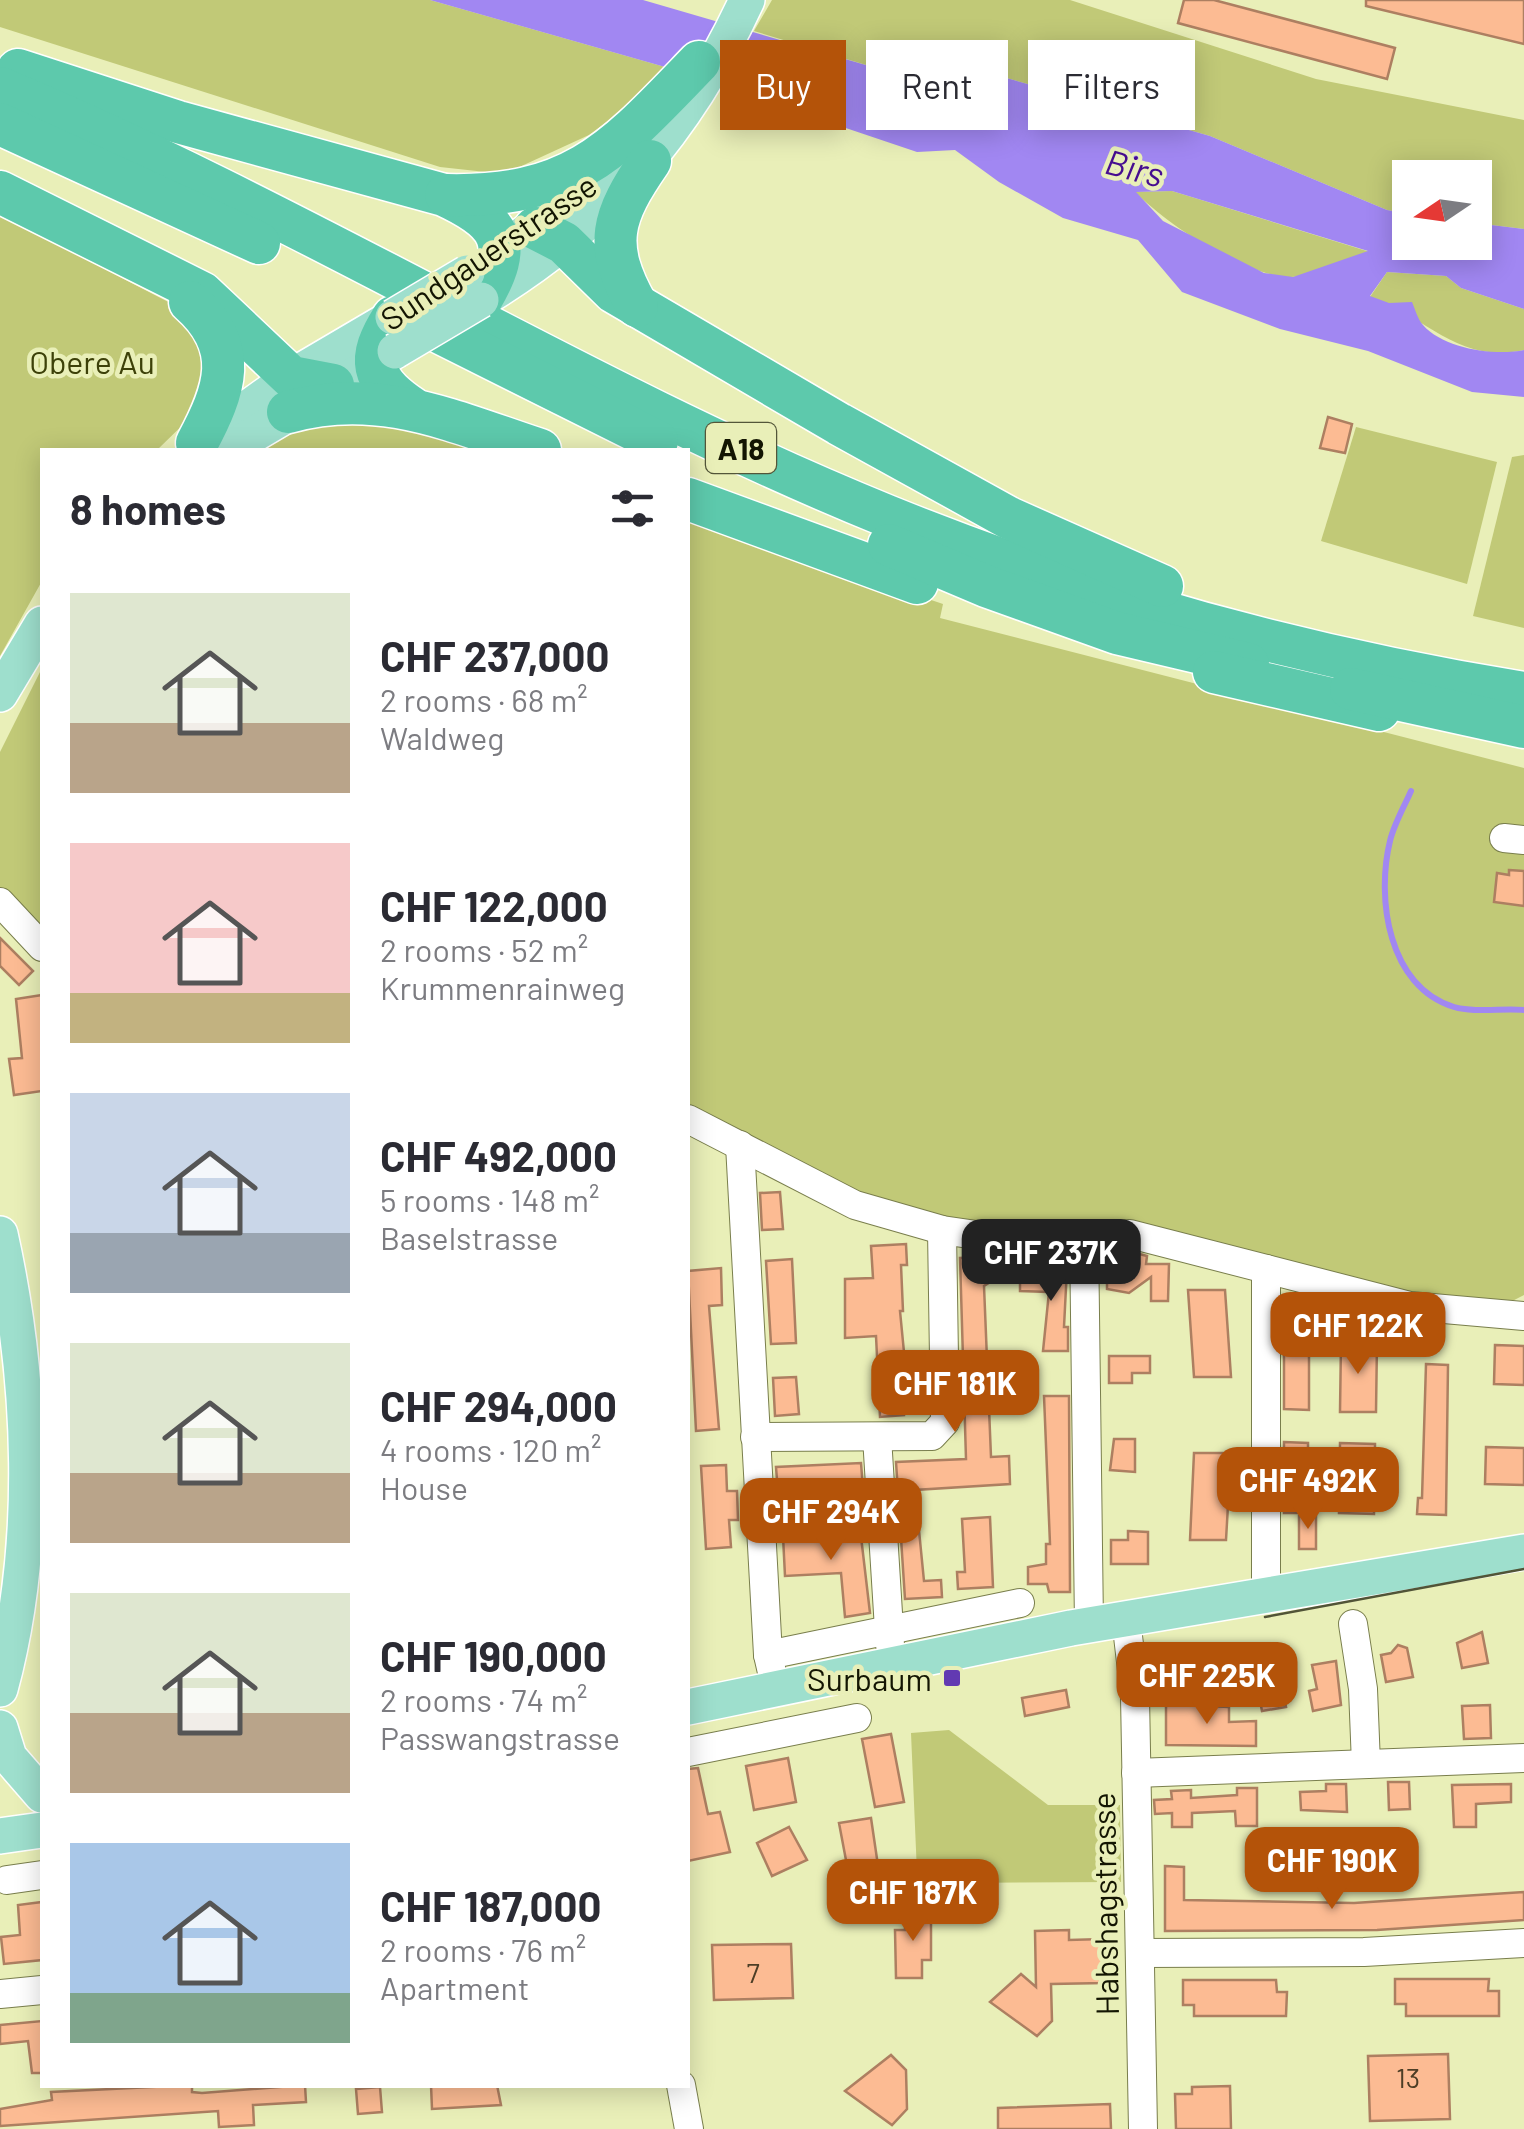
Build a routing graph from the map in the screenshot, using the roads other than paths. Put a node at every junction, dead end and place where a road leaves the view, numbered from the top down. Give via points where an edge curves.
1 (734, 0) edge
2 (747, 0) edge
3 (699, 62) joint
4 (0, 64) edge
5 (0, 88) edge
6 (0, 124) edge
7 (631, 154) junction
8 (0, 192) edge
9 (444, 195) junction
10 (506, 267) junction
11 (147, 268) junction
12 (637, 306) junction
13 (380, 342) junction
14 (333, 386) joint
15 (290, 395) junction
16 (412, 408) junction
17 (205, 448) edge
18 (534, 448) edge
19 (673, 448) edge
20 (690, 456) edge
21 (690, 501) edge
22 (37, 635) edge
23 (0, 694) edge
24 (1509, 708) edge
25 (0, 902) edge
26 (40, 945) edge
27 (690, 1121) edge
28 (740, 1144) junction
29 (942, 1230) junction
30 (0, 1234) edge
31 (1084, 1237) junction
32 (1266, 1269) junction
33 (1524, 1295) edge
34 (1489, 1314) junction
35 (1524, 1316) edge
36 (9, 1366) edge
37 (877, 1437) junction
38 (755, 1438) junction
39 (1524, 1552) edge
40 (1266, 1597) junction
41 (1020, 1604) dead end
42 (1126, 1619) junction
43 (1353, 1624) dead end
44 (1089, 1625) junction
45 (890, 1647) junction
46 (768, 1655) junction
47 (0, 1689) edge
48 (776, 1690) junction
49 (690, 1707) edge
50 (857, 1718) dead end
51 (0, 1728) edge
52 (690, 1752) edge
53 (1524, 1758) edge
54 (1366, 1764) junction
55 (1136, 1773) junction
56 (40, 1793) edge
57 (40, 1810) edge
58 (0, 1815) edge
59 (40, 1830) edge
60 (0, 1836) edge
61 (40, 1875) edge
62 (7, 1880) dead end
63 (1524, 1943) edge
64 (1140, 1952) junction
65 (40, 1990) edge
66 (0, 1994) edge
67 (682, 2088) edge
68 (689, 2129) edge
69 (1143, 2129) edge

1 - 3 main road
2 - 7 main road, Sundgauerstrasse via 719,62
3 - 7 highway
4 - 9 highway via 178,122
5 - 24 highway, A18 via 886,516 1050,576
6 - 19 highway, A18 via 235,231
7 - 9 highway via 524,192
7 - 10 main road, Sundgauerstrasse
7 - 12 highway via 616,220 621,277
8 - 11 highway
9 - 10 highway via 494,226
10 - 12 highway via 614,292
10 - 13 main road, Sundgauerstrasse, bridge
11 - 15 highway via 202,294
11 - 17 highway via 208,318 221,343 225,373
12 - 24 highway via 1009,518 1205,605 1410,659
13 - 14 main road, Sundgauerstrasse
13 - 15 main road, Sundgauerstrasse
13 - 16 highway via 383,383
14 - 15 highway
15 - 16 highway
15 - 17 main road, Sundgauerstrasse
16 - 18 highway
20 - 24 highway, A18 via 986,586 1118,633
21 - 24 highway via 972,604 1143,654 1435,722
22 - 23 main road
25 - 26 street
27 - 28 street
28 - 29 street via 856,1205
28 - 38 street
29 - 31 street via 1023,1242
29 - 37 street via 945,1422 932,1436
30 - 36 main road
31 - 32 street via 1130,1234
31 - 44 street
32 - 34 street via 1410,1306
32 - 40 street
33 - 34 street
34 - 35 street
36 - 47 main road via 26,1554
37 - 38 street
37 - 45 street
38 - 46 street
39 - 40 main road
40 - 42 main road
41 - 45 street
42 - 44 main road
42 - 55 street, Habshagstrasse
43 - 54 street
44 - 45 main road
45 - 46 street
45 - 48 main road
46 - 48 street
48 - 49 main road
50 - 52 street
51 - 56 main road via 8,1757
53 - 54 street
54 - 55 street
55 - 64 street, Habshagstrasse
57 - 58 main road
59 - 60 main road
61 - 62 street
63 - 64 street via 1364,1952
64 - 69 street, Habshagstrasse
65 - 66 street
67 - 68 street

